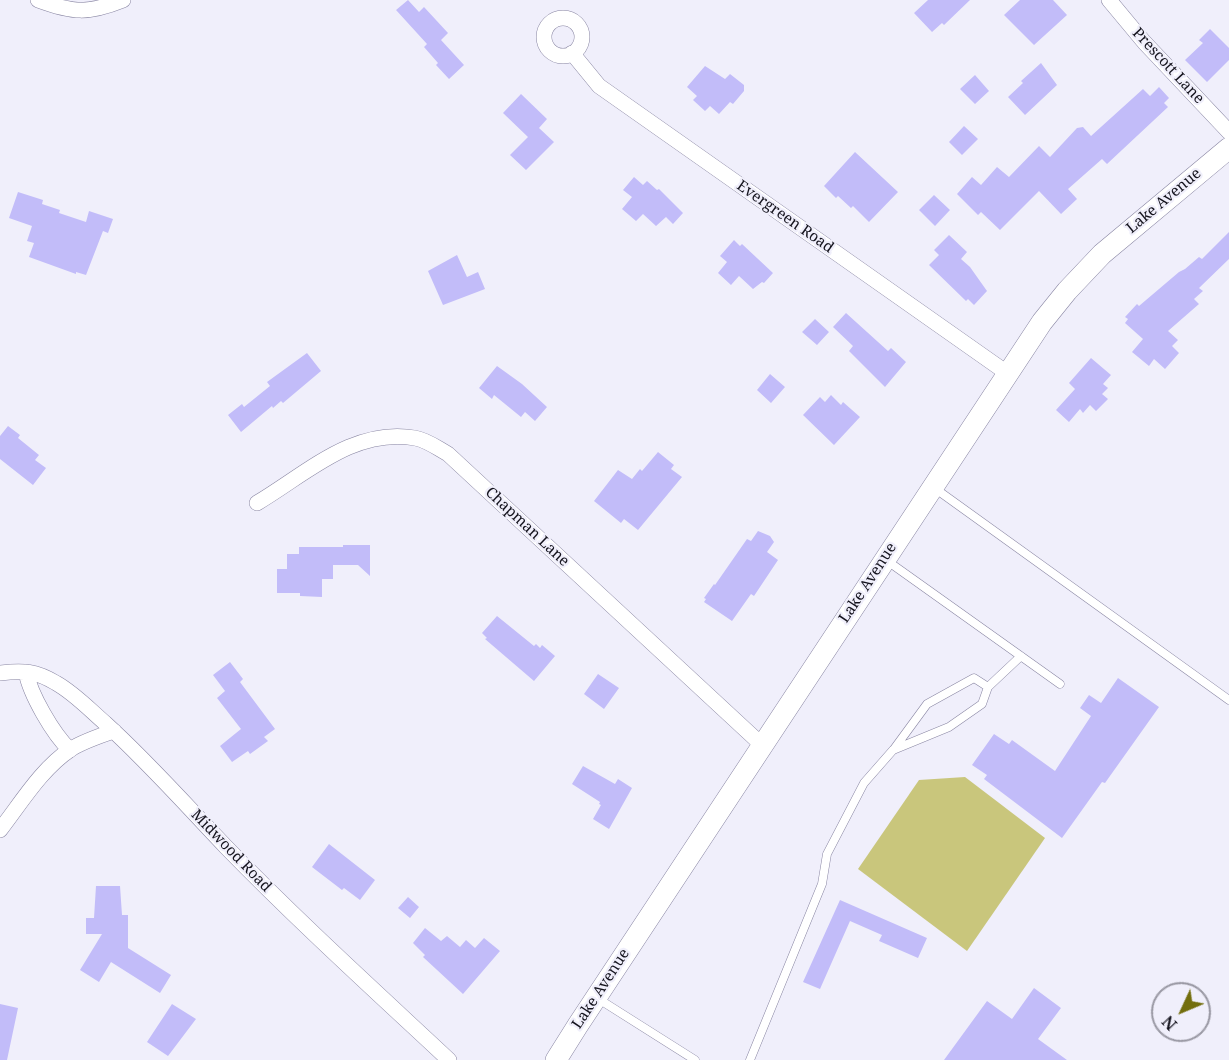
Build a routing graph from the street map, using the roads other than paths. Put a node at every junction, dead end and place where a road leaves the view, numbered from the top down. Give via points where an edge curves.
1 (38, 0) edge
2 (123, 0) edge
3 (1109, 0) edge
4 (572, 53) dead end
5 (1229, 132) edge
6 (1229, 148) edge
7 (1007, 373) junction
8 (932, 487) junction
9 (257, 503) dead end
10 (885, 559) junction
11 (1021, 656) junction
12 (26, 672) junction
13 (0, 673) edge
14 (1060, 684) dead end
15 (988, 687) junction
16 (1229, 687) edge
17 (1226, 698) edge
18 (114, 731) junction
19 (762, 745) junction
20 (70, 750) junction
21 (893, 750) junction
22 (0, 830) edge
23 (596, 997) junction
24 (449, 1060) edge
25 (556, 1060) edge
26 (695, 1060) edge
27 (750, 1060) edge

1 - 2 street via 74,11 99,9
3 - 5 street, Prescott Lane
4 - 7 street, Evergreen Road via 599,86
6 - 7 main road, Lake Avenue via 1102,254 1067,291
7 - 8 main road, Lake Avenue
8 - 10 main road, Lake Avenue
8 - 17 lane
9 - 19 street, Chapman Lane via 351,445 374,438 415,438 426,442 448,454
10 - 11 lane
10 - 19 main road, Lake Avenue
11 - 14 lane
11 - 15 lane
12 - 13 street, Midwood Road
12 - 18 street, Midwood Road via 57,683
12 - 20 street via 33,694
15 - 21 lane via 982,704 949,727
15 - 21 lane via 974,678 927,704
16 - 17 lane
18 - 20 street
18 - 24 street, Midwood Road via 264,885
19 - 23 main road, Lake Avenue
20 - 22 street via 44,773
21 - 27 lane via 864,783 827,854 822,884
23 - 25 main road, Lake Avenue
23 - 26 lane

